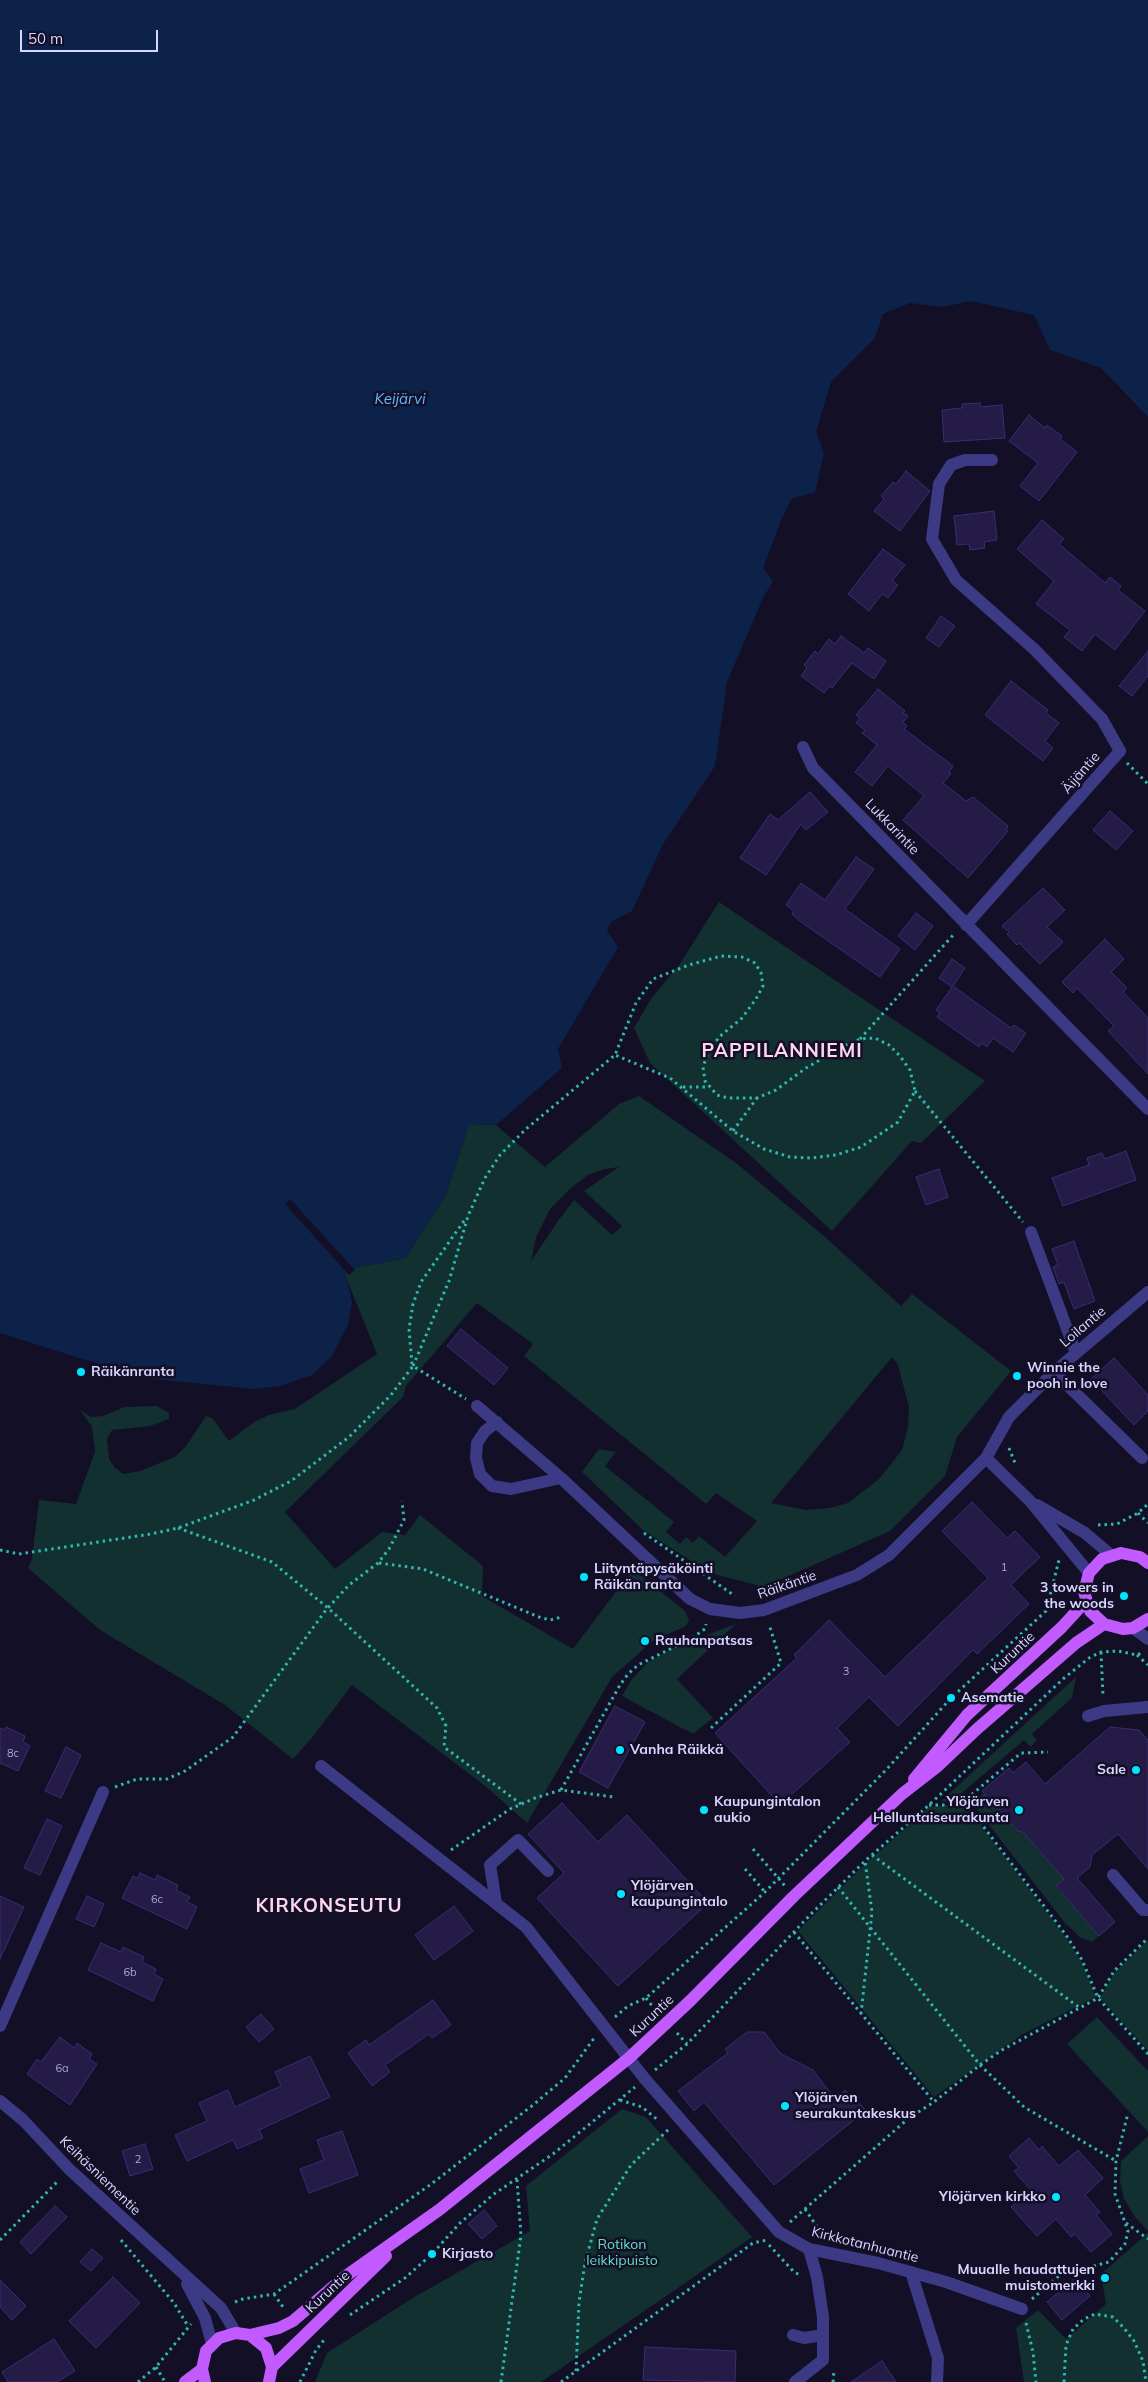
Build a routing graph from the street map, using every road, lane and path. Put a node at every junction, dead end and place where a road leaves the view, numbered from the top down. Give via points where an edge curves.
1 (992, 460) dead end
2 (803, 747) dead end
3 (1120, 751) junction
4 (1148, 784) edge
5 (966, 925) junction
6 (860, 1038) junction
7 (615, 1055) junction
8 (683, 1087) junction
9 (708, 1087) junction
10 (915, 1091) junction
11 (757, 1098) junction
12 (1148, 1109) edge
13 (733, 1132) junction
14 (468, 1216) junction
15 (1031, 1232) joint
16 (1148, 1292) edge
17 (1076, 1353) junction
18 (413, 1366) junction
19 (1054, 1372) junction
20 (477, 1406) joint
21 (497, 1422) junction
22 (998, 1436) junction
23 (986, 1458) junction
24 (1142, 1458) dead end
25 (1017, 1467) dead end
26 (561, 1478) junction
27 (402, 1501) dead end
28 (1030, 1501) junction
29 (1148, 1504) edge
30 (1138, 1513) junction
31 (1148, 1523) edge
32 (178, 1528) junction
33 (642, 1531) dead end
34 (1085, 1533) junction
35 (1069, 1548) junction
36 (0, 1550) edge
37 (1111, 1554) junction
38 (1145, 1558) edge
39 (378, 1563) junction
40 (1088, 1573) junction
41 (739, 1598) dead end
42 (1085, 1602) junction
43 (328, 1608) junction
44 (710, 1608) junction
45 (764, 1610) junction
46 (562, 1617) dead end
47 (1148, 1619) edge
48 (1104, 1624) junction
49 (1133, 1628) junction
50 (1148, 1639) edge
51 (1148, 1648) edge
52 (1101, 1652) junction
53 (1137, 1655) junction
54 (1148, 1665) edge
55 (1148, 1707) edge
56 (1104, 1711) junction
57 (1088, 1716) dead end
58 (711, 1728) dead end
59 (1048, 1752) dead end
60 (321, 1766) dead end
61 (561, 1790) junction
62 (103, 1792) joint
63 (902, 1794) junction
64 (614, 1797) dead end
65 (964, 1801) junction
66 (521, 1804) junction
67 (929, 1805) junction
68 (753, 1849) dead end
69 (872, 1855) junction
70 (440, 1857) junction
71 (865, 1861) junction
72 (745, 1868) dead end
73 (548, 1871) dead end
74 (1113, 1874) dead end
75 (778, 1878) junction
76 (838, 1887) junction
77 (765, 1892) junction
78 (496, 1903) junction
79 (1148, 1910) edge
80 (871, 1929) junction
81 (794, 1932) junction
82 (1148, 1938) edge
83 (1098, 1998) junction
84 (1080, 2008) junction
85 (861, 2014) junction
86 (604, 2025) junction
87 (0, 2026) edge
88 (1148, 2054) edge
89 (629, 2058) junction
90 (980, 2064) junction
91 (645, 2079) junction
92 (0, 2101) edge
93 (934, 2102) junction
94 (1128, 2113) dead end
95 (669, 2129) dead end
96 (1116, 2161) junction
97 (61, 2179) dead end
98 (517, 2180) junction
99 (1126, 2223) junction
100 (779, 2232) junction
101 (403, 2238) junction
102 (1148, 2239) edge
103 (0, 2240) edge
104 (809, 2249) junction
105 (911, 2272) junction
106 (181, 2273) junction
107 (221, 2308) junction
108 (1022, 2309) junction
109 (205, 2318) junction
110 (344, 2320) dead end
111 (236, 2333) junction
112 (250, 2335) junction
113 (792, 2335) dead end
114 (823, 2335) junction
115 (326, 2337) dead end
116 (212, 2344) junction
117 (156, 2366) junction
118 (272, 2367) junction
119 (202, 2369) junction
120 (576, 2371) junction
121 (138, 2382) edge
122 (165, 2382) edge
123 (185, 2382) edge
124 (205, 2382) edge
125 (270, 2382) edge
126 (300, 2382) edge
127 (501, 2382) edge
128 (561, 2382) edge
129 (795, 2382) edge
130 (937, 2382) edge
131 (1036, 2382) edge
132 (1064, 2382) edge
133 (1146, 2382) edge

1 - 3 street, Äijäntie via 964,460 951,466 939,484 932,539 956,580 1034,649 1102,719
2 - 5 street, Lukkarintie via 813,768
3 - 4 path via 1129,766
3 - 5 street, Äijäntie
5 - 6 path via 951,937
5 - 12 street
6 - 10 path via 875,1038 889,1045 910,1070
6 - 11 path via 806,1068 776,1090
7 - 8 path via 652,1069
7 - 9 path via 636,1004 653,979 721,956 742,956 755,963 763,986 742,1018 719,1037 708,1053 703,1067
7 - 14 path via 526,1129 500,1155 485,1178
8 - 9 path
8 - 13 path
9 - 11 path via 728,1098
10 - 13 path via 898,1122 861,1147 836,1155 790,1157 764,1149
10 - 15 path
11 - 13 path
14 - 18 path via 449,1281
14 - 18 path via 421,1282 409,1329
15 - 17 street
16 - 17 street, Loilantie
17 - 19 street, Loilantie
18 - 20 path
18 - 32 path via 391,1395 349,1437 291,1481 254,1500
19 - 22 street, Loilantie via 1010,1417
19 - 24 street
20 - 21 street, Räikäntie
21 - 26 street, Räikäntie
21 - 26 street via 477,1443 480,1474 492,1486 511,1488
22 - 23 street, Loilantie
22 - 25 path via 1007,1443
23 - 28 street
23 - 45 street, Räikäntie via 889,1555 857,1575
26 - 44 street, Räikäntie via 690,1599
27 - 39 path via 404,1520
28 - 34 street
28 - 35 street
29 - 30 path
30 - 31 path
30 - 34 path via 1117,1524 1094,1526
32 - 36 path via 39,1552 19,1554
32 - 43 path via 272,1562
33 - 41 path
34 - 37 street
35 - 40 street
35 - 75 path via 1060,1557 1046,1611 951,1698 886,1770
37 - 38 main road
37 - 40 main road
39 - 43 path via 349,1585
39 - 46 path via 423,1569 539,1617 550,1620
40 - 42 main road
42 - 48 main road via 1096,1619
42 - 63 main road, Kuruntie via 967,1715
43 - 62 path via 233,1737 185,1771 168,1779 137,1779
43 - 66 path via 437,1708 446,1726 444,1746
44 - 45 street, Räikäntie via 740,1613
44 - 61 path via 705,1629 638,1665 628,1674
45 - 58 path via 781,1664
47 - 49 main road
48 - 49 main road via 1113,1628
48 - 63 main road, Kuruntie via 1076,1643
49 - 50 street
51 - 53 path
52 - 53 path
52 - 56 path
52 - 67 path via 1063,1679
53 - 54 path
55 - 56 street
56 - 57 street
59 - 65 path via 1021,1753
60 - 70 street, Kirkkotanhuantie
61 - 64 path
61 - 66 path
62 - 87 street
63 - 89 main road, Kuruntie
65 - 67 path
65 - 83 path via 1066,1935 1082,1960
66 - 70 path
67 - 69 path
68 - 75 path
69 - 71 path
69 - 84 path
70 - 78 street, Kirkkotanhuantie
71 - 76 path
71 - 80 path via 871,1891
72 - 77 path
73 - 78 street via 518,1840 490,1865
74 - 79 street via 1143,1910
75 - 77 path
76 - 80 path
76 - 81 path
77 - 86 path via 646,1998 628,2006
78 - 86 street, Kirkkotanhuantie via 526,1927
80 - 85 path
80 - 90 path
81 - 85 path
81 - 91 path via 686,2044
82 - 83 path via 1114,1971
83 - 84 path
83 - 88 path
84 - 90 path
85 - 93 path
86 - 89 street, Kirkkotanhuantie
86 - 107 path via 564,2078 430,2184 274,2294 243,2299
89 - 91 street, Kirkkotanhuantie
89 - 101 main road, Kuruntie
90 - 93 path
90 - 96 path via 1024,2107
91 - 98 path
91 - 100 street, Kirkkotanhuantie
92 - 106 street, Keihäsniementie
93 - 100 path via 910,2118
94 - 96 path
95 - 120 path via 631,2166 597,2219 579,2302
96 - 99 path via 1115,2194
97 - 103 path
98 - 110 path via 494,2194 460,2223 405,2278
98 - 127 path via 521,2235
99 - 102 path
99 - 108 path via 1125,2244 1109,2262 1060,2275
100 - 104 street, Kirkkotanhuantie
100 - 120 path via 766,2241 753,2243
101 - 112 main road, Kuruntie via 343,2278 292,2321 279,2328
101 - 118 main road, Kuruntie
104 - 105 street, Kirkkotanhuantie
104 - 114 street via 820,2295
105 - 108 street, Kirkkotanhuantie
105 - 130 street via 938,2358
106 - 107 street, Keihäsniementie
106 - 109 street, Keihäsniementie
107 - 111 street, Keihäsniementie
108 - 131 path via 1033,2352
109 - 116 street, Keihäsniementie
109 - 117 path via 188,2326
111 - 112 main road
111 - 116 main road via 219,2338
112 - 118 main road via 266,2348
113 - 114 street via 804,2338
114 - 129 street via 823,2360
115 - 126 path
116 - 119 main road via 206,2351
117 - 121 path
117 - 122 path
118 - 125 main road
119 - 123 main road
119 - 124 main road
120 - 128 path
132 - 133 path via 1066,2345 1073,2329 1084,2319 1103,2314 1112,2318 1134,2341

